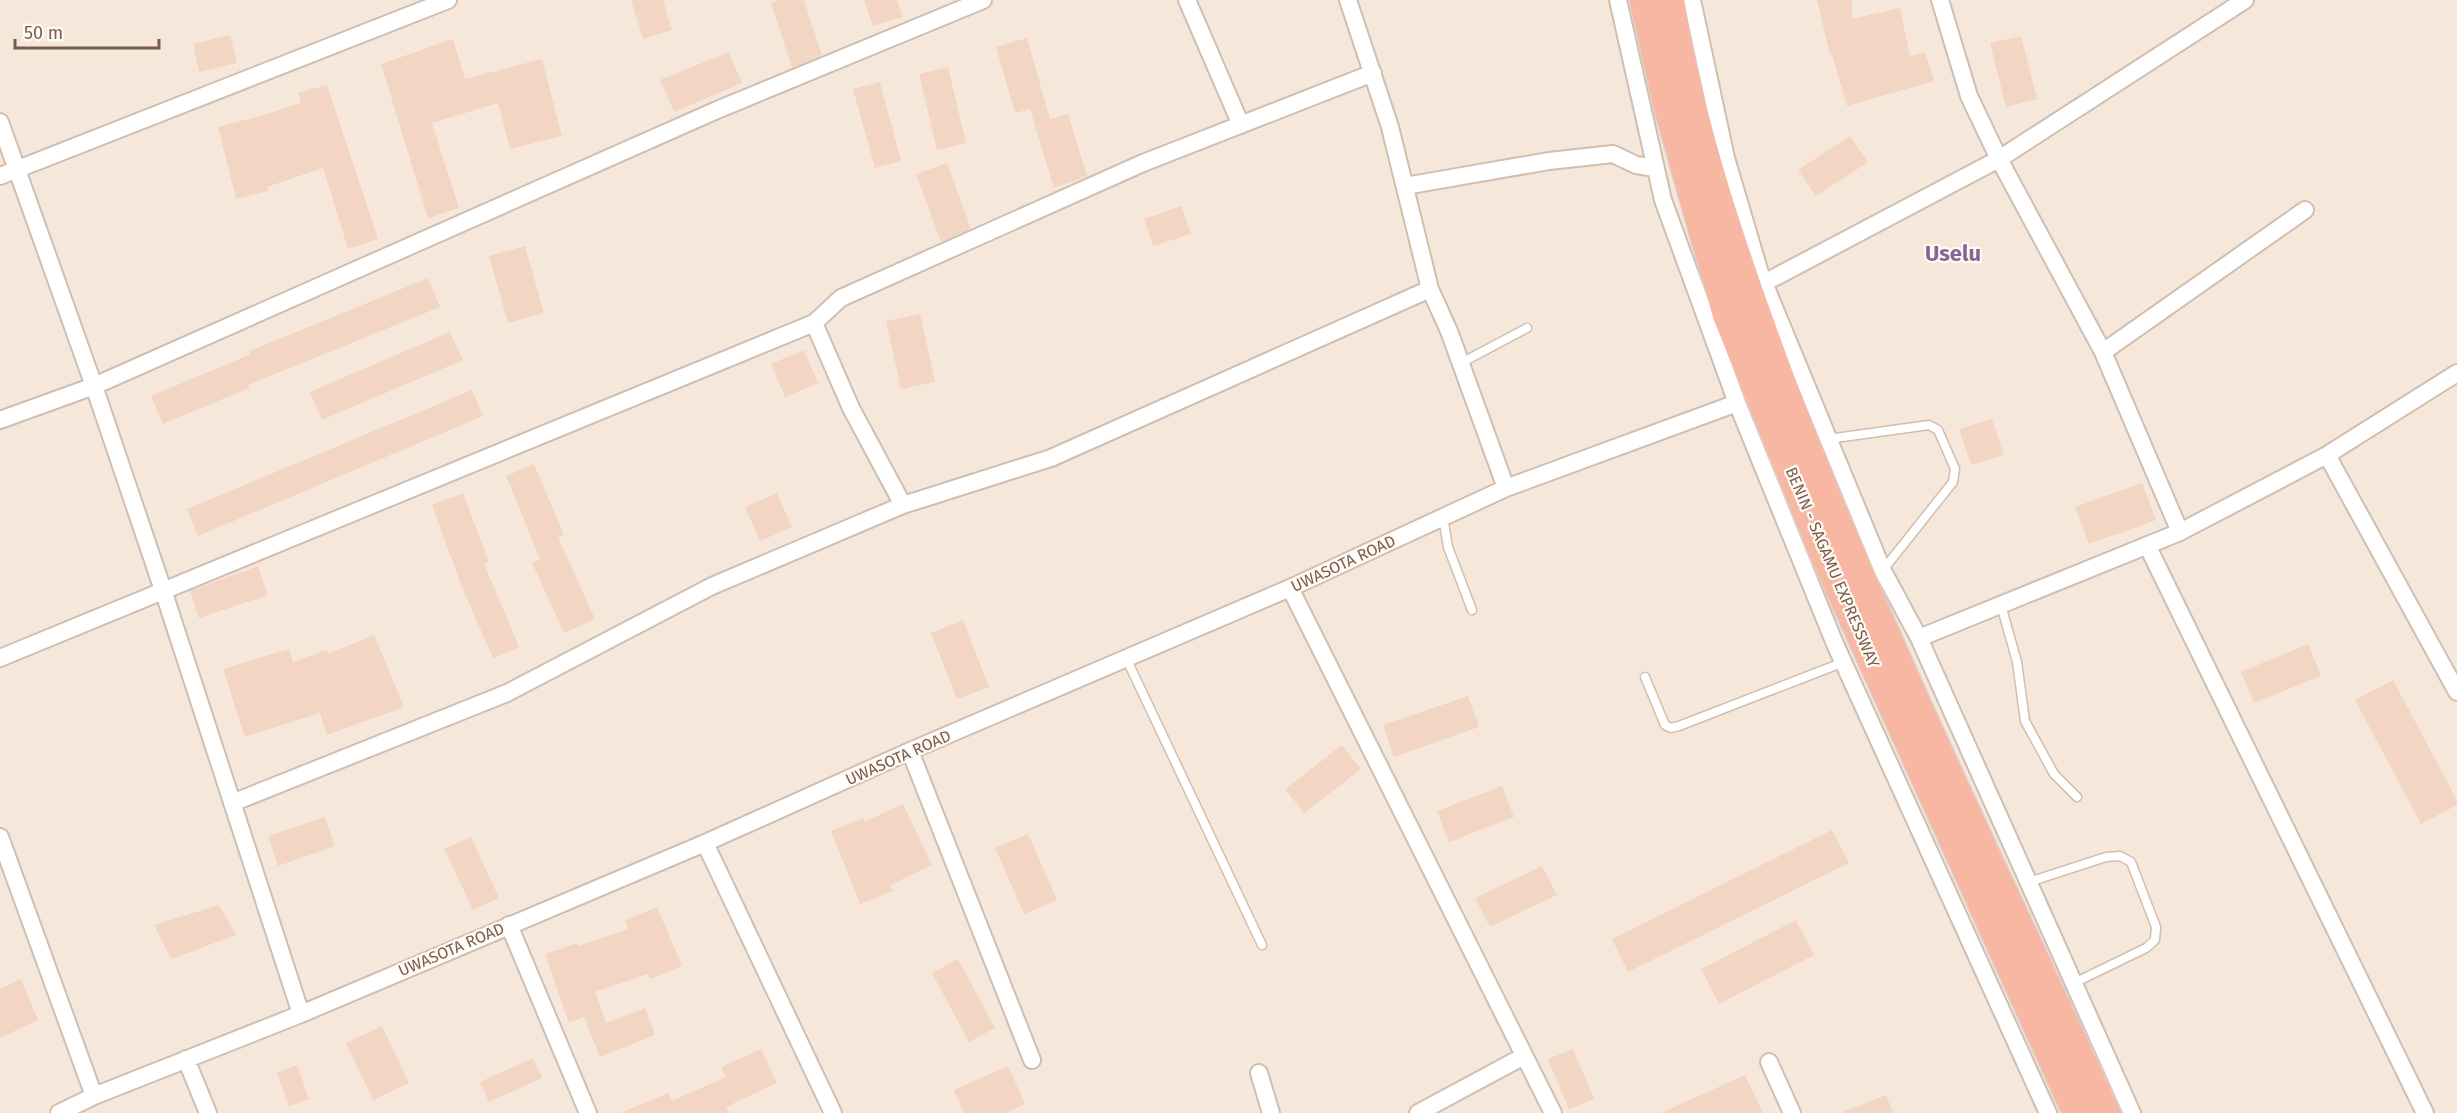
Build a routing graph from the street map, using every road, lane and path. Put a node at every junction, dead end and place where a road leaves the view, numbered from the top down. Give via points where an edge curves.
1 (448, 0) edge
2 (983, 0) edge
3 (1187, 0) edge
4 (1348, 0) edge
5 (1618, 0) edge
6 (1645, 0) edge
7 (1669, 0) edge
8 (1692, 0) edge
9 (1940, 0) edge
10 (2245, 0) edge
11 (1372, 73) junction
12 (0, 122) edge
13 (1241, 125) junction
14 (1999, 159) junction
15 (1655, 168) junction
16 (8, 172) edge
17 (1405, 186) junction
18 (2305, 210) dead end
19 (1764, 283) junction
20 (1430, 289) junction
21 (814, 323) junction
22 (1527, 328) dead end
23 (2103, 352) junction
24 (1461, 363) junction
25 (2457, 373) edge
26 (94, 386) junction
27 (1737, 403) junction
28 (0, 420) edge
29 (1828, 440) junction
30 (2327, 455) junction
31 (1506, 488) junction
32 (903, 505) junction
33 (1443, 517) junction
34 (2180, 532) junction
35 (2147, 545) junction
36 (1874, 579) junction
37 (1290, 588) junction
38 (163, 590) junction
39 (2001, 605) junction
40 (1472, 610) dead end
41 (1918, 638) junction
42 (0, 658) edge
43 (1126, 658) junction
44 (1844, 663) junction
45 (1645, 677) dead end
46 (2457, 693) edge
47 (910, 751) junction
48 (2077, 797) dead end
49 (232, 803) junction
50 (0, 837) edge
51 (705, 843) junction
52 (2029, 882) junction
53 (509, 925) junction
54 (1262, 945) dead end
55 (2074, 983) junction
56 (301, 1014) junction
57 (1524, 1056) junction
58 (186, 1059) junction
59 (1032, 1060) dead end
60 (1769, 1062) dead end
61 (1259, 1073) dead end
62 (94, 1096) junction
63 (59, 1113) edge
64 (208, 1113) edge
65 (588, 1113) edge
66 (833, 1113) edge
67 (1271, 1113) edge
68 (1418, 1113) edge
69 (1553, 1113) edge
70 (1792, 1113) edge
71 (2048, 1113) edge
72 (2078, 1113) edge
73 (2105, 1113) edge
74 (2132, 1113) edge
75 (2425, 1113) edge

1 - 16 street
2 - 26 street via 717,110
3 - 13 street
4 - 11 street
5 - 15 street
6 - 72 highway, BENIN - SAGAMU EXPRESSWAY via 1671,115 1728,315 1823,549
7 - 36 highway via 1695,124 1724,223 1801,437
8 - 19 street via 1726,158
9 - 14 street via 1969,96
10 - 14 street
11 - 13 street
11 - 17 street
12 - 16 street
13 - 21 street via 1143,163 841,298
14 - 19 street
14 - 23 street
15 - 17 street via 1636,165 1613,153
15 - 27 street
16 - 26 street
17 - 20 street
18 - 23 street
19 - 29 street
20 - 24 street
20 - 32 street via 1051,458
21 - 32 street via 851,408
21 - 38 street
22 - 24 lane
23 - 34 street
24 - 31 street
25 - 30 street
26 - 28 street
26 - 38 street
27 - 31 street, UWASOTA ROAD
27 - 44 street
29 - 36 street
29 - 36 lane via 1929,425 1938,430 1955,469 1953,482
30 - 34 street
30 - 46 street
31 - 33 street, UWASOTA ROAD
32 - 49 street via 712,586 507,693
33 - 37 street, UWASOTA ROAD
33 - 40 lane via 1449,548
34 - 35 street
35 - 39 street
35 - 75 street
36 - 41 street
36 - 73 highway
37 - 43 street, UWASOTA ROAD
37 - 57 street
38 - 42 street
38 - 49 street
39 - 41 street
39 - 48 lane via 2017,662 2025,721 2054,774
41 - 52 street
43 - 47 street, UWASOTA ROAD
43 - 54 lane
44 - 45 lane via 1671,728 1665,725
44 - 71 street
47 - 51 street, UWASOTA ROAD
47 - 59 street
49 - 56 street
50 - 62 street
51 - 53 street, UWASOTA ROAD
51 - 66 street
52 - 55 street
52 - 55 lane via 2106,857 2120,856 2131,862 2156,927 2155,940
53 - 56 street, UWASOTA ROAD
53 - 65 street
55 - 74 street
56 - 58 street, UWASOTA ROAD
57 - 68 street
57 - 69 street
58 - 62 street, UWASOTA ROAD
58 - 64 street
60 - 70 street
61 - 67 street
62 - 63 street, UWASOTA ROAD

